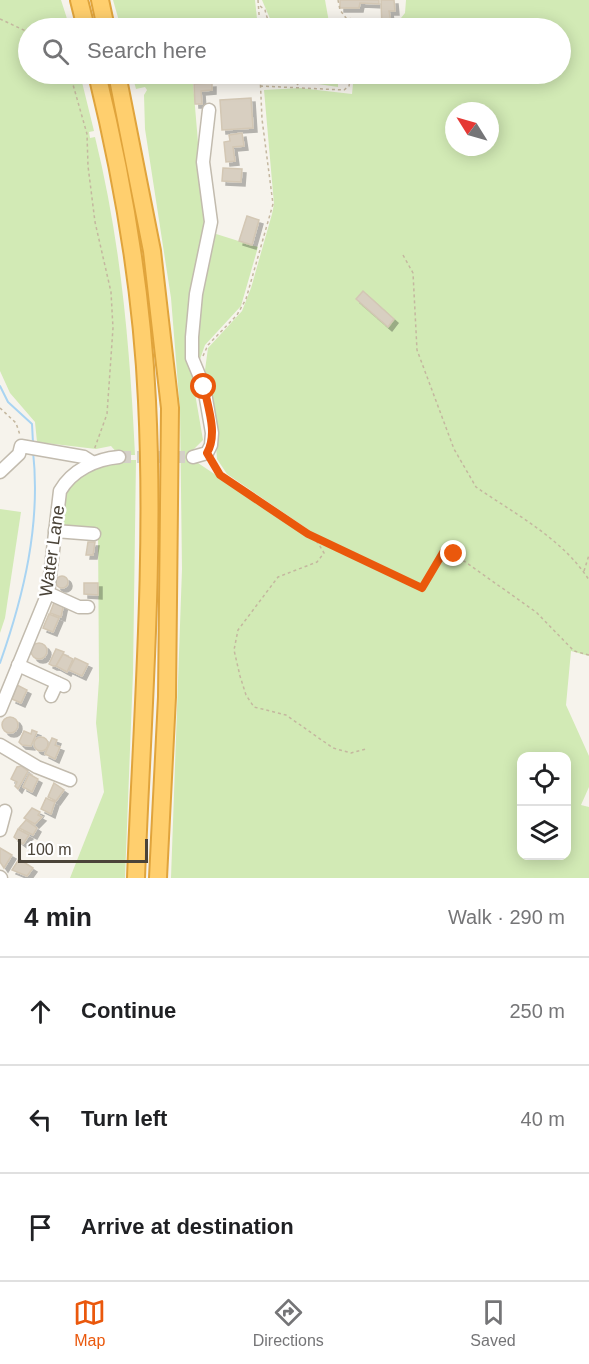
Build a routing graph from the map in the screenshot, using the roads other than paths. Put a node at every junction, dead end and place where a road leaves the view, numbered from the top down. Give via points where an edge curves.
1 (79, 0) edge
2 (100, 0) edge
3 (84, 18) edge
4 (104, 18) edge
5 (99, 84) edge
6 (119, 84) edge
7 (209, 110) dead end
8 (119, 457) tunnel mouth
9 (193, 457) tunnel mouth
10 (91, 461) junction
11 (0, 472) edge
12 (55, 531) junction
13 (94, 534) dead end
14 (48, 592) junction
15 (88, 607) dead end
16 (18, 666) junction
17 (51, 696) dead end
18 (0, 710) edge
19 (0, 745) edge
20 (70, 780) dead end
21 (5, 811) dead end
22 (0, 830) edge
23 (136, 878) edge
24 (158, 878) edge

1 - 3 highway
2 - 4 highway
5 - 23 highway via 132,256 147,400 150,542
6 - 24 highway via 152,250 170,408 167,675
7 - 9 street via 203,162 212,222 196,294 192,358 204,387 212,445 207,453
8 - 10 street, Water Lane
10 - 11 street via 21,446 19,454
10 - 12 street, Water Lane via 60,490
12 - 13 street
12 - 14 street, Water Lane
14 - 15 street via 78,607
14 - 16 street, Water Lane
16 - 17 street via 61,684
16 - 18 street, Water Lane
19 - 20 street via 37,767
21 - 22 street

